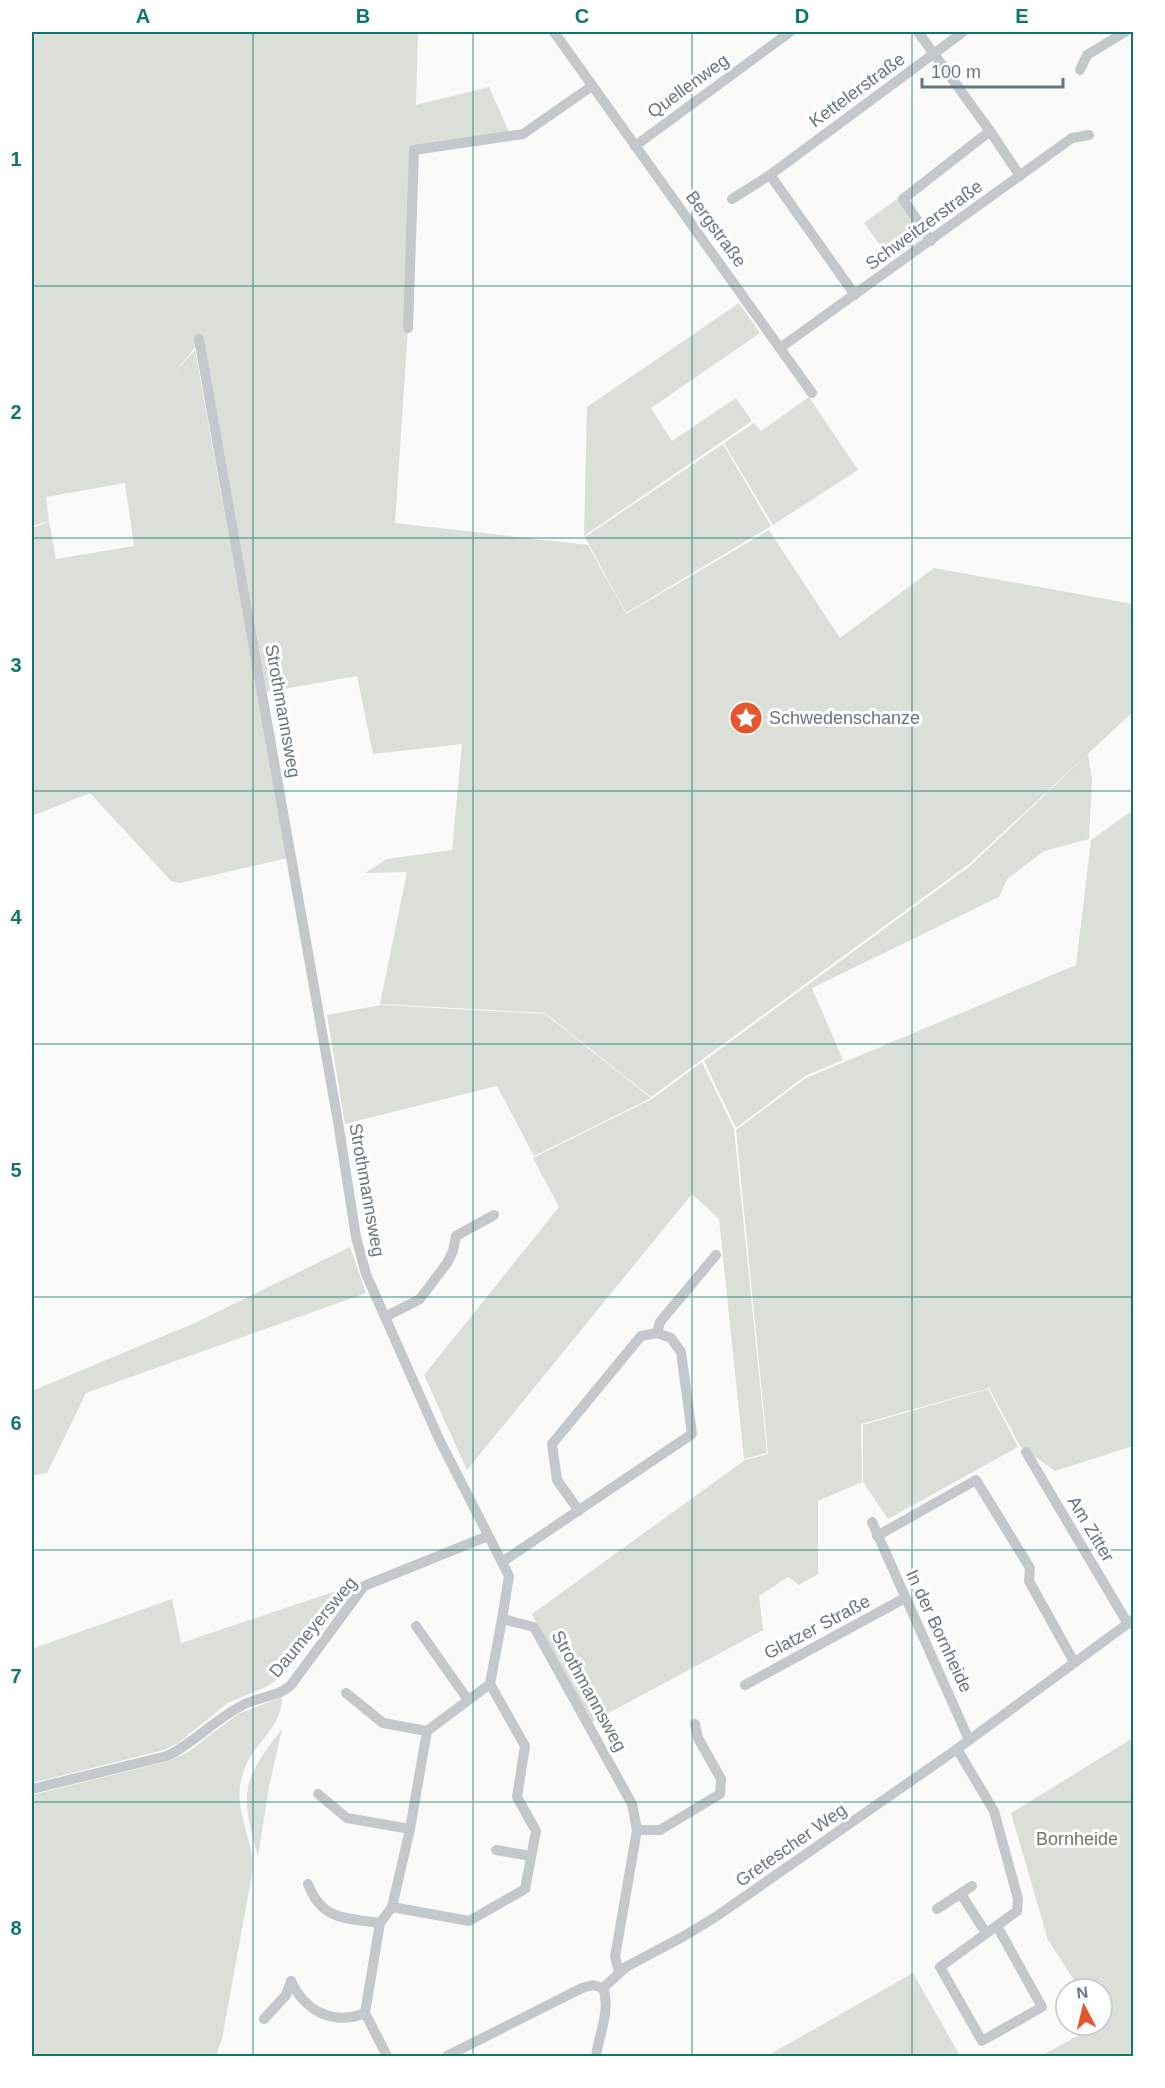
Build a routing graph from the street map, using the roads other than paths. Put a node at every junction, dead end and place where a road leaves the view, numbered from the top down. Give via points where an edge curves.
1 (554, 32) edge
2 (790, 32) edge
3 (918, 32) edge
4 (963, 32) edge
5 (1125, 32) edge
6 (933, 54) junction
7 (1080, 70) dead end
8 (592, 86) junction
9 (990, 131) junction
10 (1089, 135) dead end
11 (635, 146) junction
12 (770, 175) junction
13 (1020, 176) junction
14 (732, 199) dead end
15 (931, 241) junction
16 (855, 295) junction
17 (408, 328) dead end
18 (199, 339) dead end
19 (780, 348) junction
20 (812, 393) dead end
21 (494, 1215) dead end
22 (716, 1254) dead end
23 (385, 1317) junction
24 (657, 1333) junction
25 (1026, 1452) dead end
26 (579, 1511) junction
27 (872, 1522) dead end
28 (488, 1536) junction
29 (877, 1536) junction
30 (502, 1562) junction
31 (905, 1598) junction
32 (502, 1619) junction
33 (1131, 1621) edge
34 (416, 1626) dead end
35 (1074, 1662) junction
36 (490, 1684) junction
37 (745, 1685) dead end
38 (345, 1693) dead end
39 (468, 1700) junction
40 (695, 1724) dead end
41 (427, 1731) junction
42 (969, 1740) junction
43 (957, 1749) junction
44 (32, 1789) edge
45 (318, 1794) dead end
46 (410, 1829) junction
47 (637, 1830) junction
48 (496, 1850) dead end
49 (531, 1856) junction
50 (308, 1884) dead end
51 (972, 1886) dead end
52 (961, 1894) junction
53 (392, 1907) junction
54 (938, 1909) dead end
55 (380, 1923) junction
56 (997, 1926) junction
57 (986, 1934) junction
58 (619, 1972) junction
59 (603, 1988) junction
60 (365, 2013) junction
61 (264, 2019) dead end
62 (387, 2056) edge
63 (447, 2056) edge
64 (596, 2056) edge

1 - 8 street, Bergstraße
2 - 11 street, Quellenweg
3 - 6 street
4 - 6 street, Kettelerstraße
5 - 7 street via 1087,55
6 - 9 street
6 - 12 street, Kettelerstraße
8 - 11 street, Bergstraße
8 - 17 street via 523,134 414,150
9 - 13 street
9 - 15 street via 903,199
10 - 13 street, Schweitzerstraße via 1072,138
11 - 19 street, Bergstraße
12 - 14 street, Kettelerstraße
12 - 16 street
13 - 15 street, Schweitzerstraße
15 - 16 street, Schweitzerstraße
16 - 19 street, Schweitzerstraße
18 - 23 street, Strothmannsweg via 356,1237 366,1274
19 - 20 street, Bergstraße
21 - 23 street via 456,1236 447,1263 420,1299
22 - 24 street via 660,1322
23 - 28 street, Strothmannsweg via 439,1439
24 - 26 street via 641,1336 552,1444 557,1480
24 - 26 street via 671,1338 681,1352 692,1434
25 - 33 street, Am Zitter
26 - 30 street
27 - 29 street, In der Bornheide
28 - 30 street, Strothmannsweg
28 - 44 street, Daumeyersweg via 364,1586 291,1685 234,1710 182,1749
29 - 31 street, In der Bornheide
29 - 35 street via 976,1480 1030,1568 1029,1581
30 - 32 street, Strothmannsweg via 509,1576
31 - 37 street, Glatzer Straße
31 - 42 street, In der Bornheide
32 - 36 street
32 - 47 street, Strothmannsweg via 534,1627 633,1804
33 - 35 street, Gretescher Weg
34 - 39 street
35 - 42 street, Gretescher Weg
36 - 39 street
36 - 49 street via 525,1746 517,1797 536,1831
38 - 41 street via 383,1723
39 - 41 street
40 - 47 street via 698,1738 721,1779 720,1794 660,1830
41 - 46 street
42 - 43 street, Gretescher Weg
43 - 56 street via 994,1810 1018,1899 1017,1911
43 - 58 street, Gretescher Weg via 717,1916
45 - 46 street via 347,1818
46 - 53 street
47 - 58 street, Strothmannsweg via 615,1957
48 - 49 street
49 - 53 street via 525,1889 469,1921
50 - 55 street via 313,1898 332,1916
51 - 52 street
52 - 54 street
52 - 57 street
53 - 55 street
55 - 60 street
56 - 57 street
56 - 57 street via 1042,2007 982,2042 940,1967
58 - 59 street, Gretescher Weg
59 - 63 street via 582,1988
59 - 64 street via 606,2007
60 - 61 street via 351,2019 317,2013 297,1994 291,1981 286,1995
60 - 62 street

